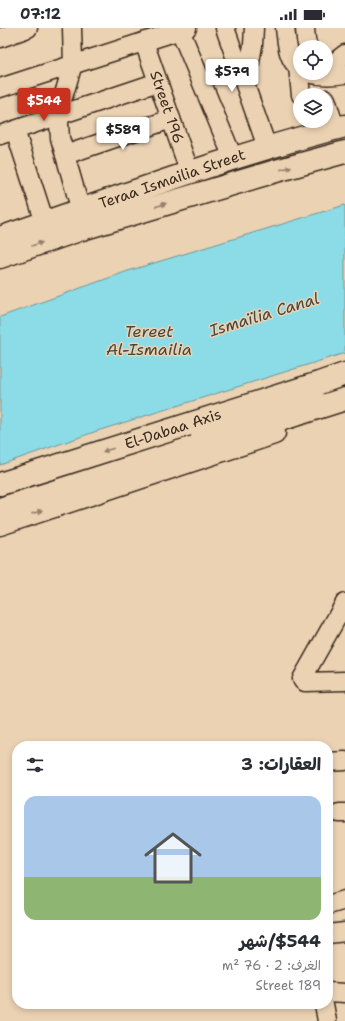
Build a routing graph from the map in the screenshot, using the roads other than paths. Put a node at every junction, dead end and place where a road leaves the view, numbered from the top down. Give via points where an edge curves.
1 (28, 28) edge
2 (72, 28) edge
3 (225, 28) edge
4 (254, 28) edge
5 (285, 28) edge
6 (305, 28) edge
7 (184, 29) edge
8 (0, 38) edge
9 (306, 40) edge
10 (144, 42) junction
11 (345, 54) edge
12 (333, 61) edge
13 (293, 62) edge
14 (73, 64) junction
15 (345, 74) edge
16 (333, 76) edge
17 (158, 82) junction
18 (246, 86) junction
19 (0, 88) edge
20 (333, 110) edge
21 (60, 115) junction
22 (171, 119) junction
23 (342, 124) edge
24 (309, 128) edge
25 (8, 132) edge
26 (267, 148) junction
27 (345, 152) edge
28 (65, 155) junction
29 (233, 158) junction
30 (190, 173) junction
31 (81, 210) junction
32 (45, 223) junction
33 (0, 241) edge
34 (345, 374) edge
35 (345, 385) edge
36 (345, 399) edge
37 (345, 410) edge
38 (0, 484) edge
39 (0, 502) edge
40 (0, 508) edge
41 (0, 524) edge
42 (345, 603) edge
43 (345, 681) edge
44 (345, 761) edge
45 (333, 762) edge
46 (345, 900) edge
47 (333, 904) edge
48 (345, 932) edge
49 (333, 933) edge
50 (333, 992) edge
51 (345, 993) edge
52 (325, 1009) edge
53 (327, 1021) edge

1 - 8 street
2 - 14 street
3 - 18 street
4 - 18 street
5 - 13 street via 288,52
6 - 9 street
7 - 10 street
7 - 29 street
10 - 14 street
10 - 17 street, Street 196
11 - 12 street
14 - 19 street
14 - 21 street
15 - 16 street
17 - 21 street
17 - 22 street, Street 196
18 - 26 street
20 - 23 street
21 - 25 street
21 - 28 street via 58,124
22 - 28 street
22 - 30 street, Street 196
24 - 26 main road, Teraa Ismailia Street
25 - 32 street
26 - 29 main road, Teraa Ismailia Street
33 -> 27 main road, Teraa Ismailia Street via 82,229
28 - 31 street
29 - 30 main road, Teraa Ismailia Street
30 - 31 main road, Teraa Ismailia Street
31 - 32 main road, Teraa Ismailia Street
32 - 33 main road, Teraa Ismailia Street
34 -> 38 main road, El-Dabaa Axis
35 - 39 main road
36 - 40 main road, El-Dabaa Axis
41 -> 37 main road
42 - 43 street via 302,679 305,682
44 - 45 street
46 - 47 street
48 - 49 street
50 - 51 street
52 - 53 street

